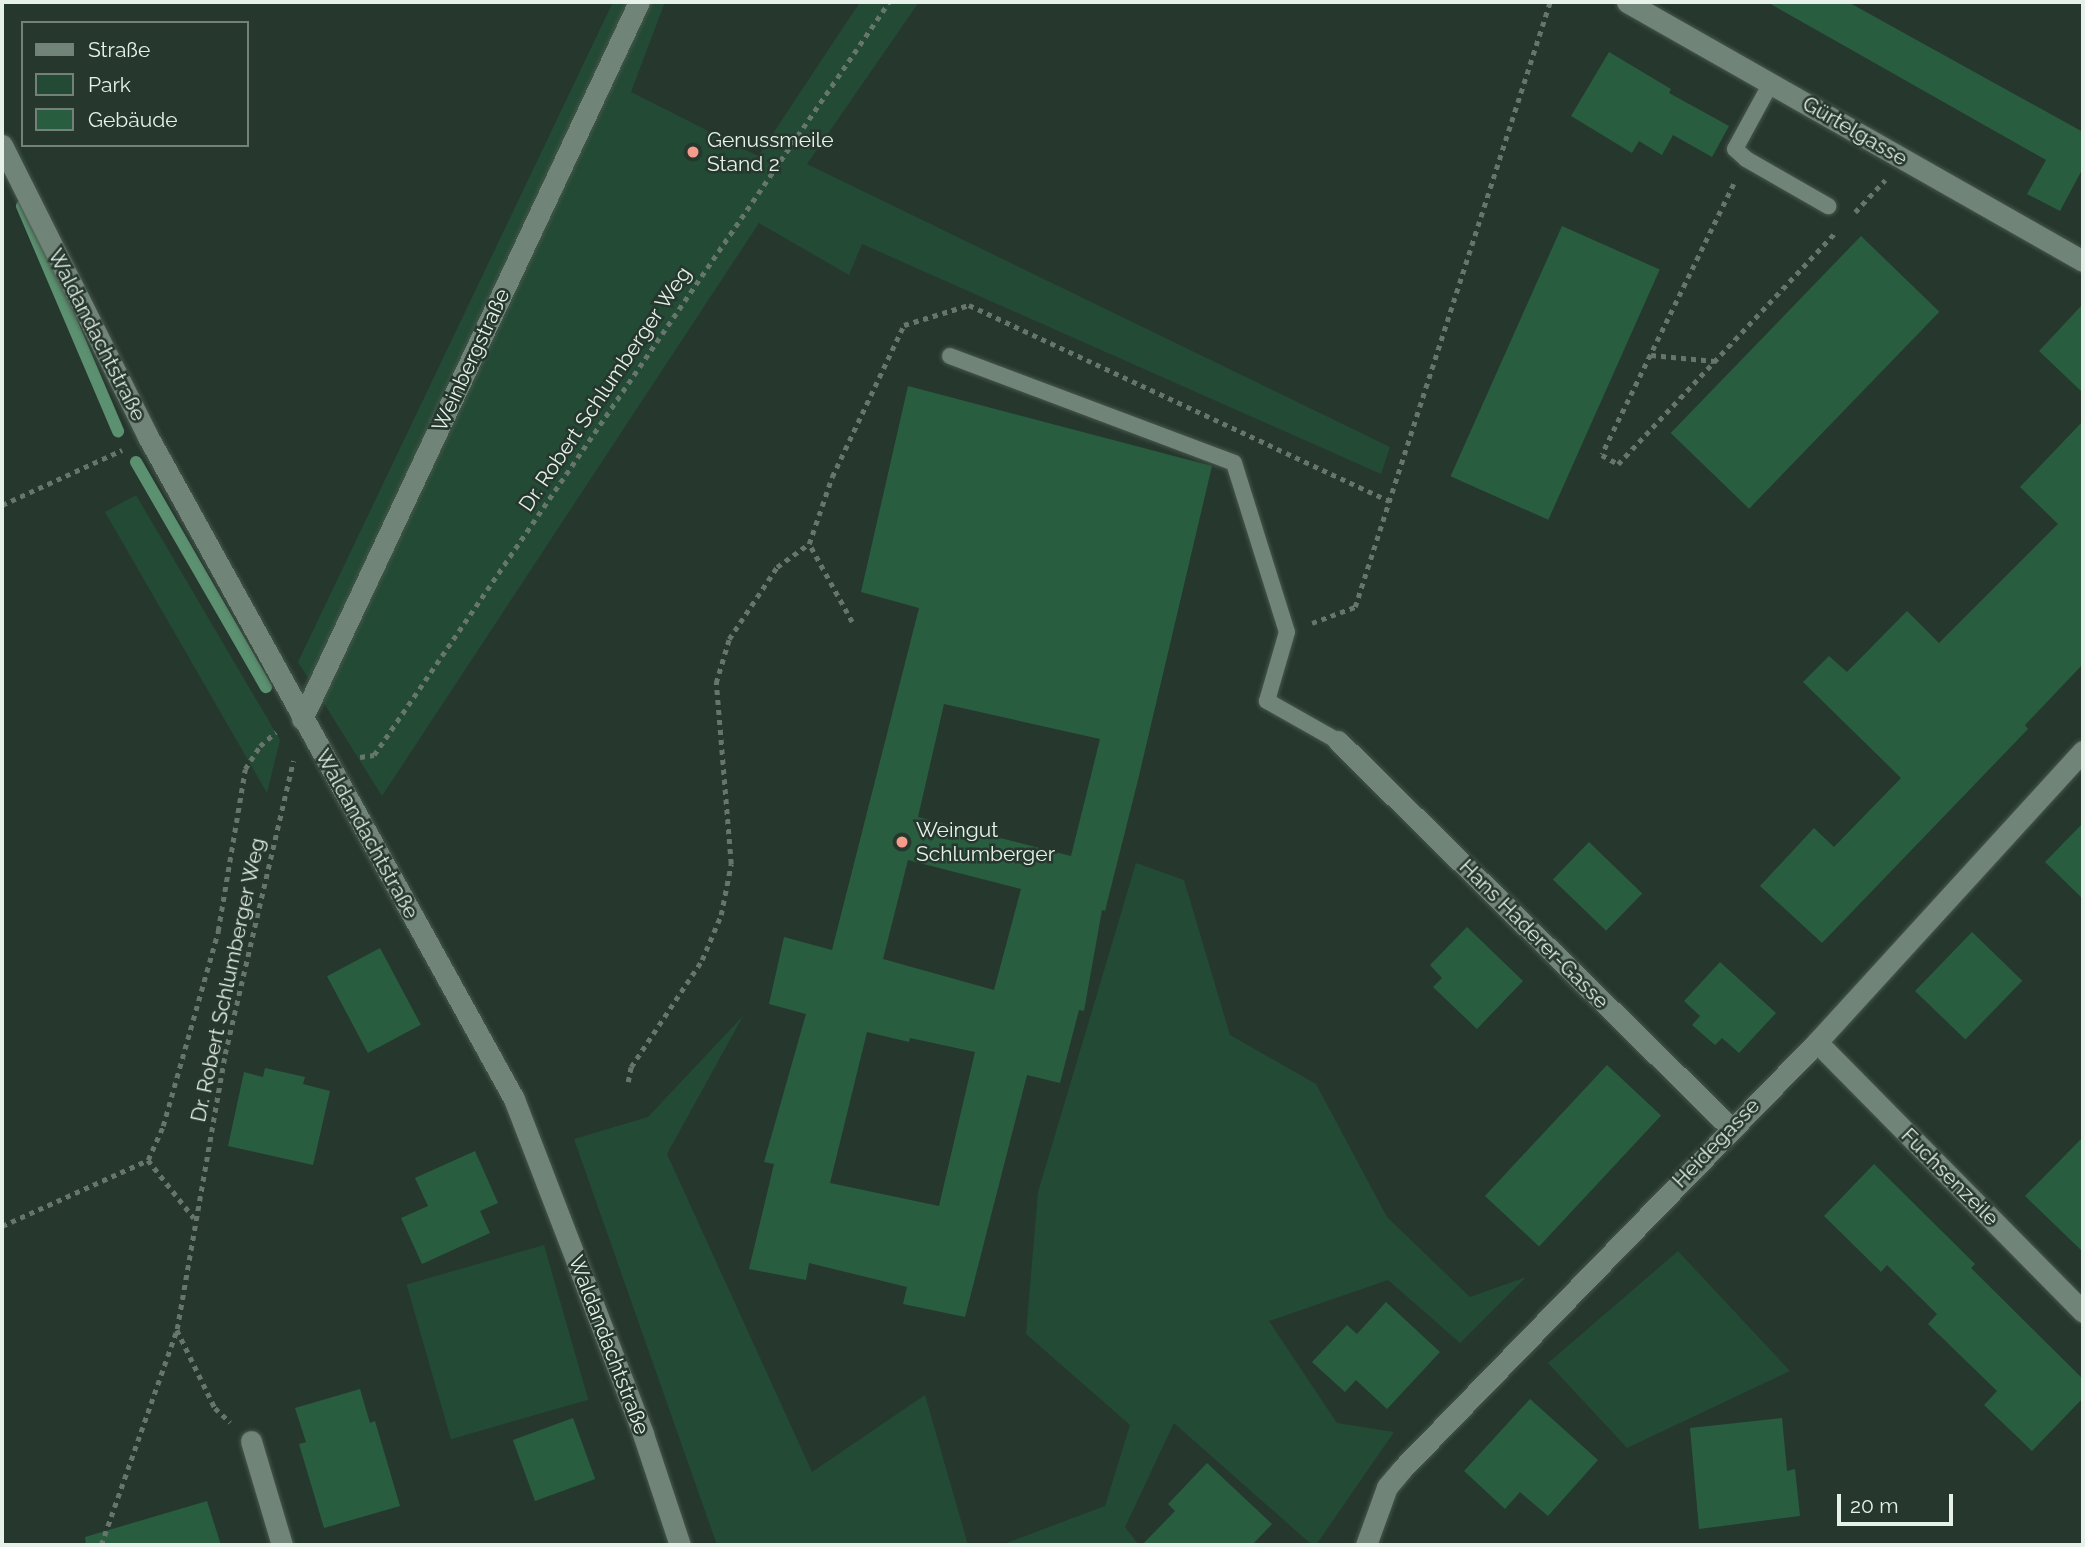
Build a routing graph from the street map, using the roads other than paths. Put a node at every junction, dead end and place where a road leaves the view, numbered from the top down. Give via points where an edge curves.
1 (639, 2) edge
2 (1627, 2) edge
3 (1771, 83) junction
4 (2, 145) edge
5 (1828, 206) dead end
6 (2083, 261) edge
7 (950, 356) dead end
8 (302, 719) junction
9 (1338, 741) joint
10 (2083, 751) edge
11 (1817, 1042) junction
12 (1730, 1127) junction
13 (2083, 1312) edge
14 (251, 1441) road end
15 (282, 1545) edge
16 (680, 1545) edge
17 (1366, 1545) edge

1 - 8 street, Weinbergstraße
2 - 3 street, Gürtelgasse
3 - 5 lane via 1735,149
3 - 6 street, Gürtelgasse
4 - 8 street, Waldandachtstraße via 147,435
7 - 9 lane via 1234,463 1287,632 1267,701
8 - 16 street, Waldandachtstraße via 514,1099 643,1434
9 - 12 street, Hans Haderer-Gasse
10 - 11 street, Heidegasse
11 - 12 street, Heidegasse
11 - 13 street, Fuchsenzeile
12 - 17 street, Heidegasse via 1394,1478
14 - 15 street

